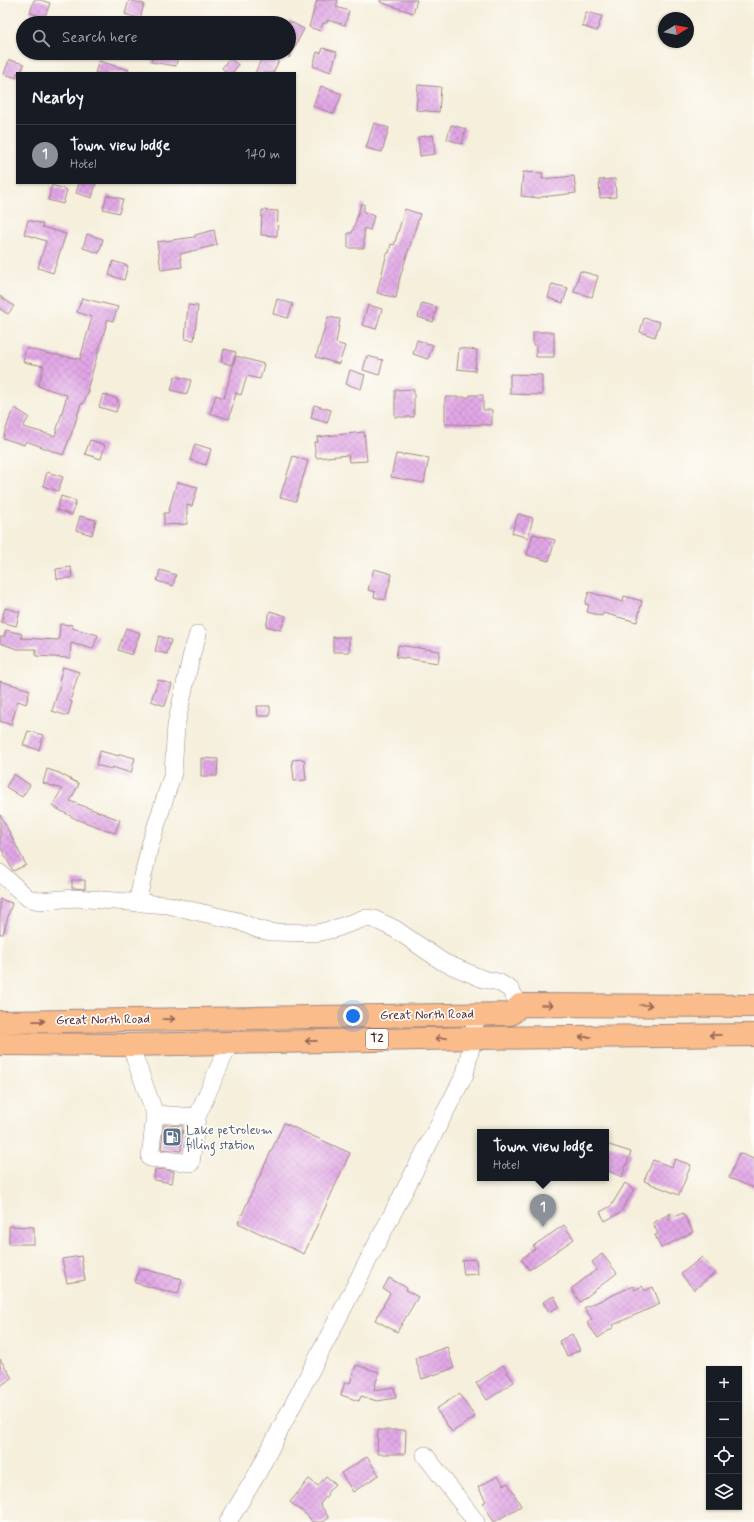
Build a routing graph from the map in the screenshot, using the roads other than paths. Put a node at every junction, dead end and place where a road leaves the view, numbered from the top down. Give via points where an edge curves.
1 (198, 634) dead end
2 (0, 872) edge
3 (138, 902) junction
4 (520, 1005) junction
5 (754, 1006) edge
6 (476, 1014) junction
7 (0, 1022) edge
8 (754, 1035) edge
9 (474, 1038) junction
10 (230, 1042) junction
11 (0, 1044) edge
12 (130, 1045) junction
13 (155, 1114) junction
14 (197, 1116) junction
15 (425, 1455) dead end
16 (228, 1522) edge
17 (476, 1522) edge

1 - 3 street via 176,725 173,773 150,845
2 - 3 street via 28,898 39,901 75,898
3 - 4 street via 196,911 270,932 317,932 364,918 374,919 395,929 443,962 483,979 498,982 510,989
4 -> 5 highway, Great North Road / T2
4 - 6 highway, Great North Road / T2 via 511,1014
7 -> 6 highway, Great North Road / T2
6 - 9 street
8 -> 9 highway, Great North Road / T2
9 -> 10 highway, Great North Road / T2
9 - 16 street via 465,1074 257,1474
10 - 12 highway, Great North Road / T2
10 - 14 street
11 - 12 highway, Great North Road / T2
12 - 13 street
13 - 14 street
13 - 14 street via 150,1158 191,1163
15 - 17 street

